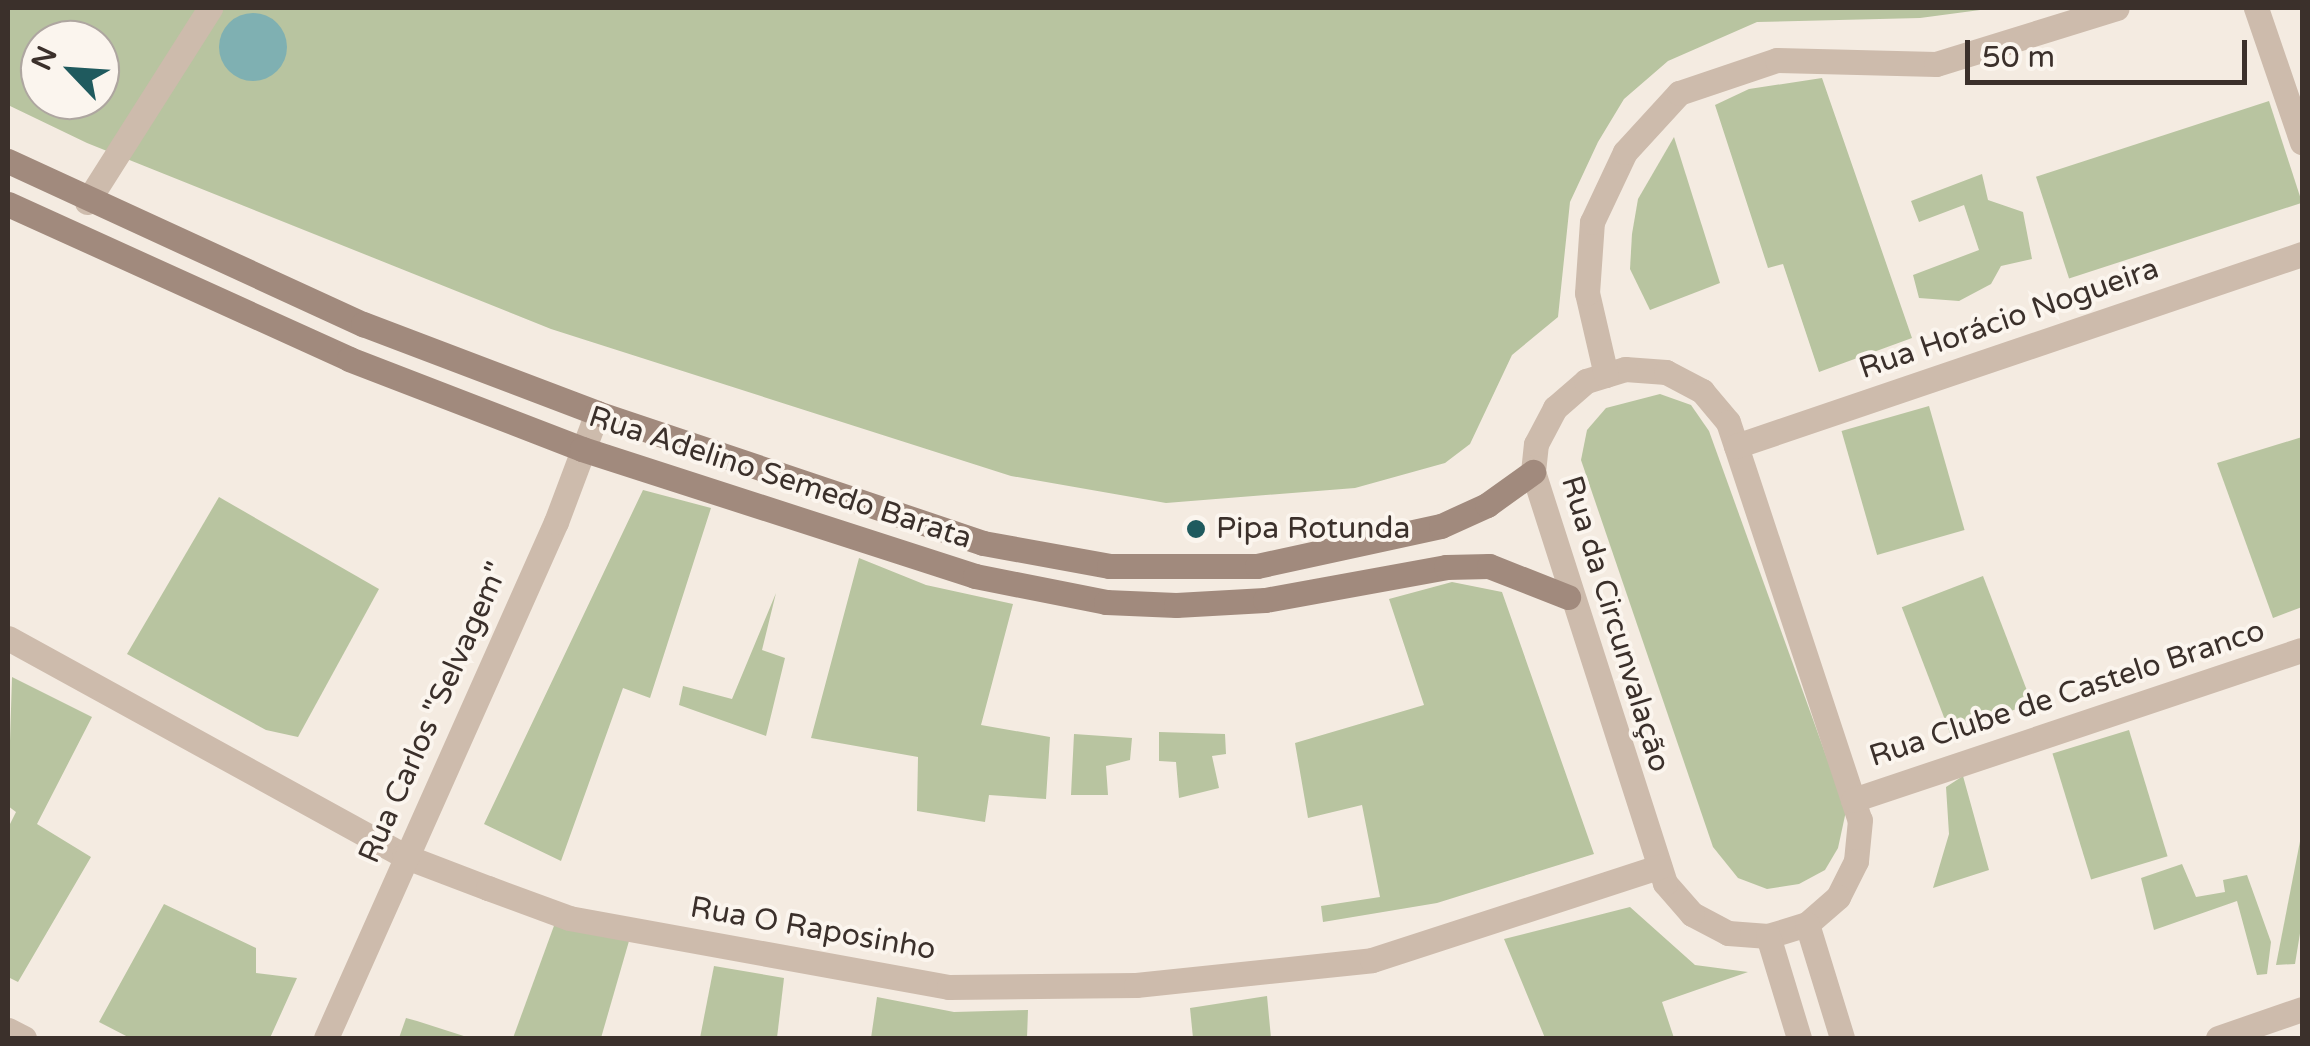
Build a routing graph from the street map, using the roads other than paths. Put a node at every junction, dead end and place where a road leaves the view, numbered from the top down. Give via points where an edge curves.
1 (210, 8) edge
2 (2117, 8) edge
3 (2256, 8) edge
4 (2302, 142) edge
5 (8, 161) edge
6 (87, 202) junction
7 (8, 204) edge
8 (2302, 254) edge
9 (1606, 375) junction
10 (597, 413) junction
11 (1736, 446) junction
12 (582, 449) junction
13 (1533, 472) junction
14 (1568, 597) junction
15 (8, 638) edge
16 (2302, 650) edge
17 (1853, 800) junction
18 (404, 856) junction
19 (1659, 867) junction
20 (1807, 924) junction
21 (1768, 936) junction
22 (2302, 1009) edge
23 (8, 1030) edge
24 (24, 1038) edge
25 (326, 1038) edge
26 (1800, 1038) edge
27 (1842, 1038) edge
28 (2218, 1038) edge

1 - 6 street
2 - 9 street via 1936,64 1778,60 1680,93 1625,152 1592,222 1587,293
3 - 4 street
5 - 6 main road, Rua Adelino Semedo Barata
6 - 10 main road, Rua Adelino Semedo Barata via 363,324
7 - 12 main road, Rua Adelino Semedo Barata via 349,359
8 - 11 street, Rua Horácio Nogueira
9 - 11 street, Rua da Circunvalação via 1666,372 1702,390 1728,422
9 - 13 street, Rua da Circunvalação via 1555,408 1536,444
10 - 12 street, Rua Carlos "Selvagem"
10 - 13 main road, Rua Adelino Semedo Barata via 984,543 1109,566 1257,566 1329,554 1441,526 1487,506
11 - 17 street, Rua da Circunvalação
12 - 14 main road, Rua Adelino Semedo Barata via 975,576 1106,602 1265,600 1446,567 1489,566
12 - 18 street, Rua Carlos "Selvagem"
13 - 14 street, Rua da Circunvalação
14 - 19 street, Rua da Circunvalação
15 - 18 street, Rua O Raposinho
16 - 17 street, Rua Clube de Castelo Branco
17 - 20 street, Rua da Circunvalação via 1860,820 1856,861 1838,897
18 - 19 street, Rua O Raposinho via 570,918 949,987 1136,985 1372,960
18 - 25 street, Rua Carlos "Selvagem"
19 - 21 street, Rua da Circunvalação via 1692,914 1728,933
20 - 21 street, Rua da Circunvalação
20 - 27 street
21 - 26 street
22 - 28 street
23 - 24 street

